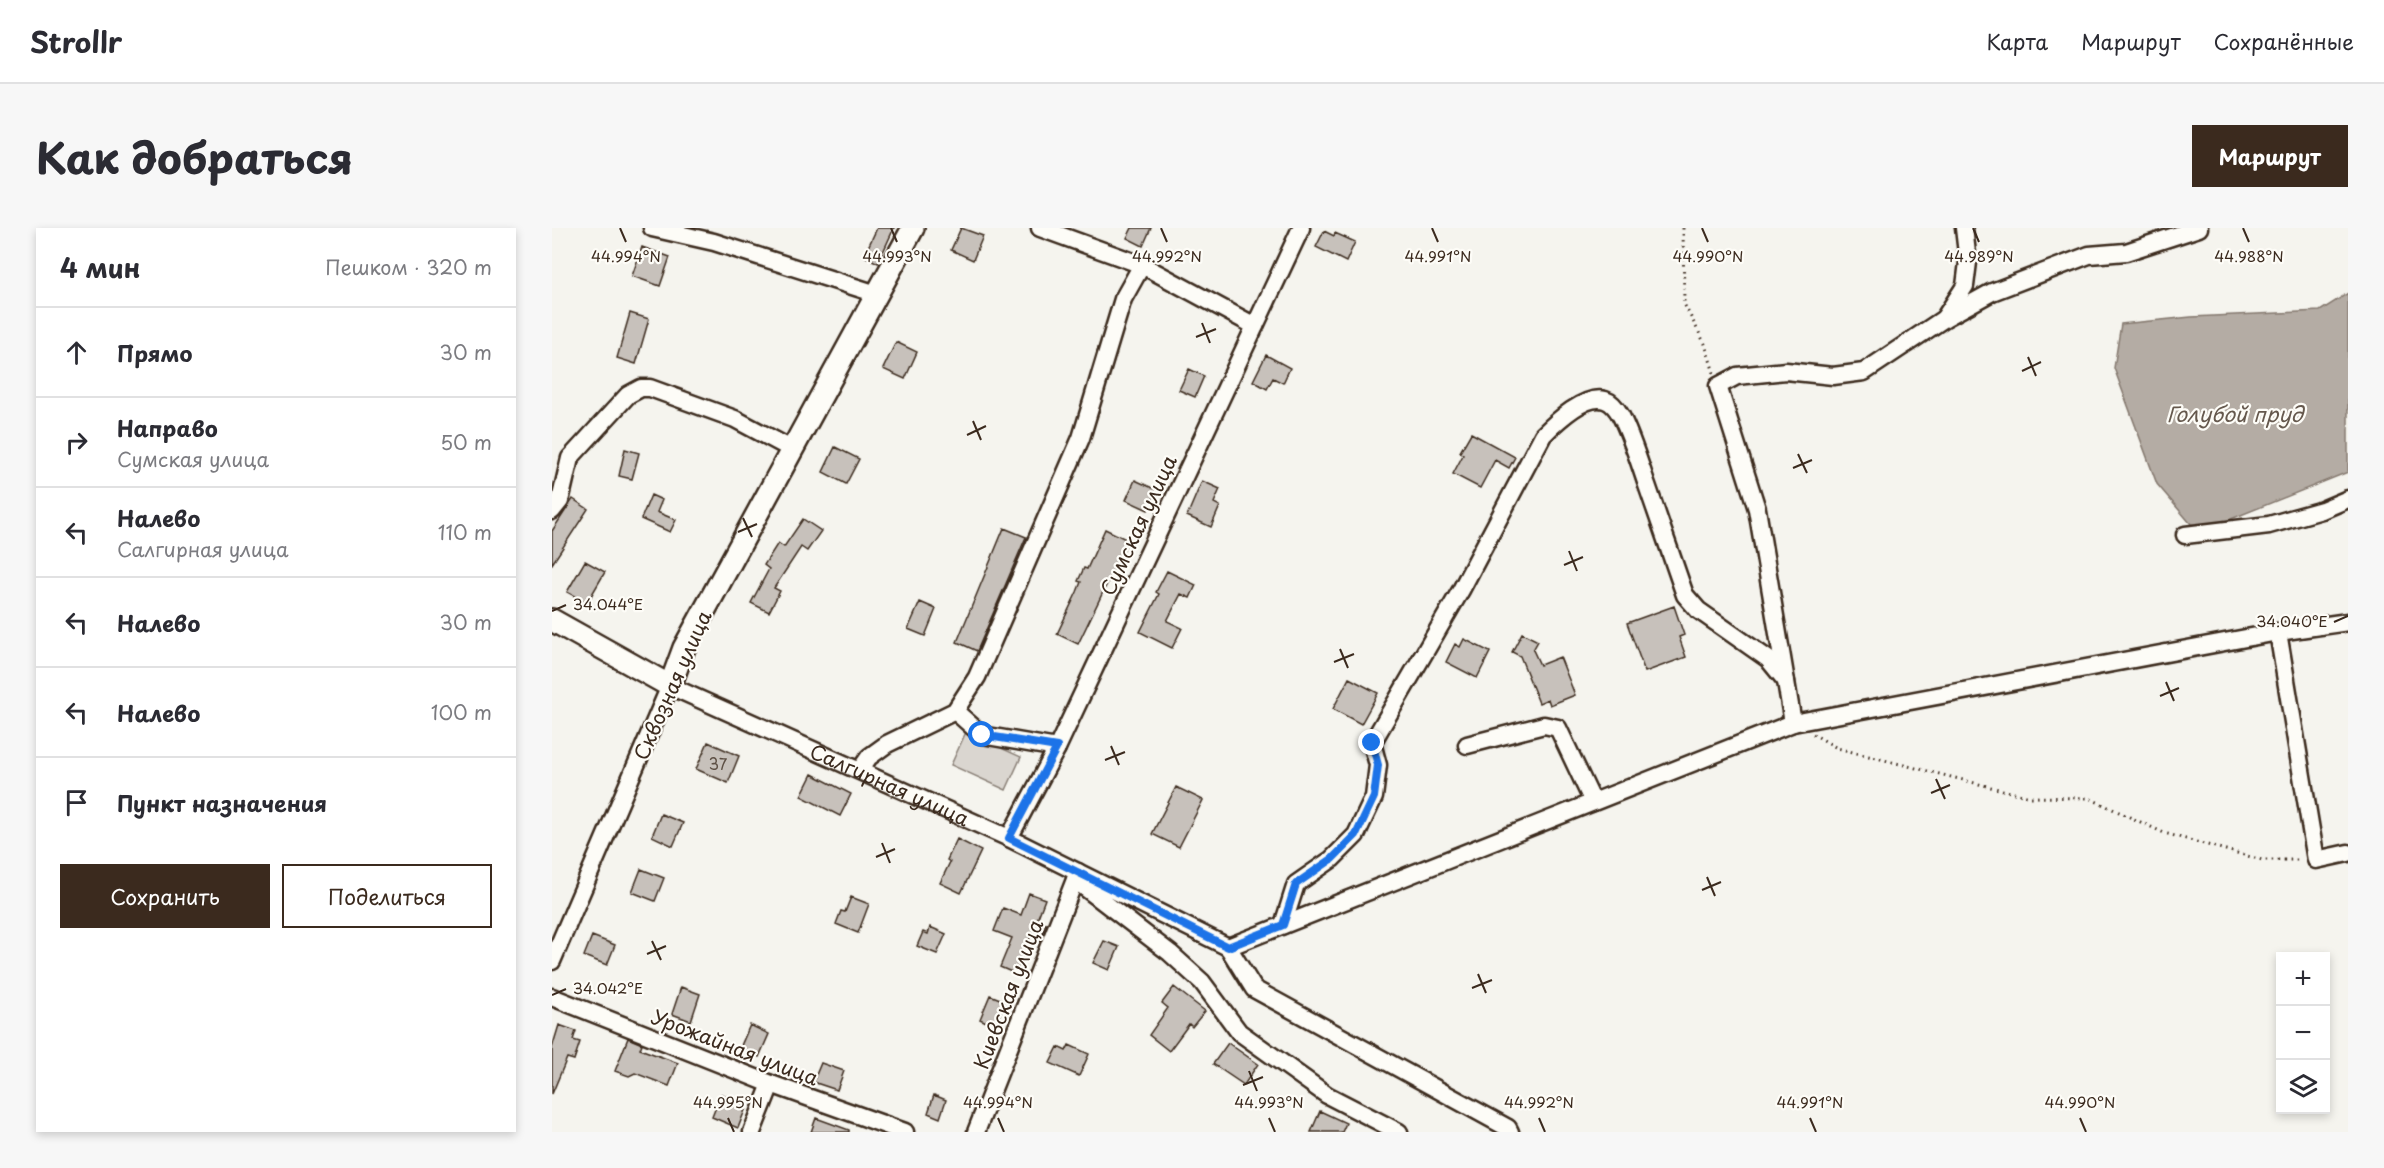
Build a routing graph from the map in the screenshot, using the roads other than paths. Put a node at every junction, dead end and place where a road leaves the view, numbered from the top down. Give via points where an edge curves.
1 (652, 228) edge
2 (913, 228) edge
3 (1040, 228) edge
4 (1301, 228) edge
5 (1964, 228) edge
6 (2199, 228) edge
7 (1142, 265) junction
8 (877, 294) junction
9 (1945, 318) junction
10 (1255, 326) junction
11 (793, 450) junction
12 (2348, 499) edge
13 (552, 511) edge
14 (2185, 535) dead end
15 (552, 620) edge
16 (2348, 622) edge
17 (2278, 632) junction
18 (1786, 681) junction
19 (670, 686) junction
20 (955, 711) junction
21 (1793, 723) junction
22 (1467, 745) dead end
23 (1057, 747) junction
24 (860, 770) junction
25 (1593, 802) junction
26 (1009, 838) junction
27 (2348, 854) edge
28 (1077, 876) junction
29 (1283, 925) junction
30 (1228, 947) junction
31 (552, 961) edge
32 (552, 997) edge
33 (771, 1084) junction
34 (752, 1132) edge
35 (904, 1132) edge
36 (976, 1132) edge
37 (1399, 1132) edge
38 (1510, 1132) edge

1 - 8 street via 714,242
2 - 8 main road, Сквозная улица
3 - 7 street
4 - 10 street, Сумская улица
5 - 9 street via 1968,262 1965,286
6 - 9 street via 2126,252 2089,255 1992,292
7 - 10 street
7 - 20 street via 1123,299 1081,438 977,677
8 - 11 main road, Сквозная улица
9 - 18 street via 1864,372 1833,376 1786,371 1737,375 1718,386 1757,509
10 - 23 street, Сумская улица
11 - 13 street via 735,419 641,388 628,395 570,458 560,501
11 - 19 main road, Сквозная улица via 684,648
12 - 14 street via 2269,525
15 - 19 main road, Салгирная улица
16 - 17 street
17 - 21 street
17 - 27 street via 2316,860
18 - 21 street
18 - 29 street via 1767,659 1698,610 1685,595 1620,416 1607,400 1583,404 1562,416 1543,435 1461,590 1372,743 1378,765 1374,797 1356,835 1332,859 1296,884
19 - 24 street, Салгирная улица
19 - 31 street, Сквозная улица
20 - 23 street via 982,735
20 - 24 street via 887,744 869,757
21 - 25 street
22 - 25 street via 1545,725 1558,728
23 - 26 street, Сумская улица
24 - 26 street, Салгирная улица
25 - 29 street
26 - 28 street, Салгирная улица
28 - 30 street, Салгирная улица
28 - 36 street, Киевская улица
28 - 37 street via 1202,982 1239,1032 1328,1095
29 - 30 street
30 - 38 street via 1254,989
32 - 33 street, Урожайная улица
33 - 34 street
33 - 35 street, Урожайная улица

